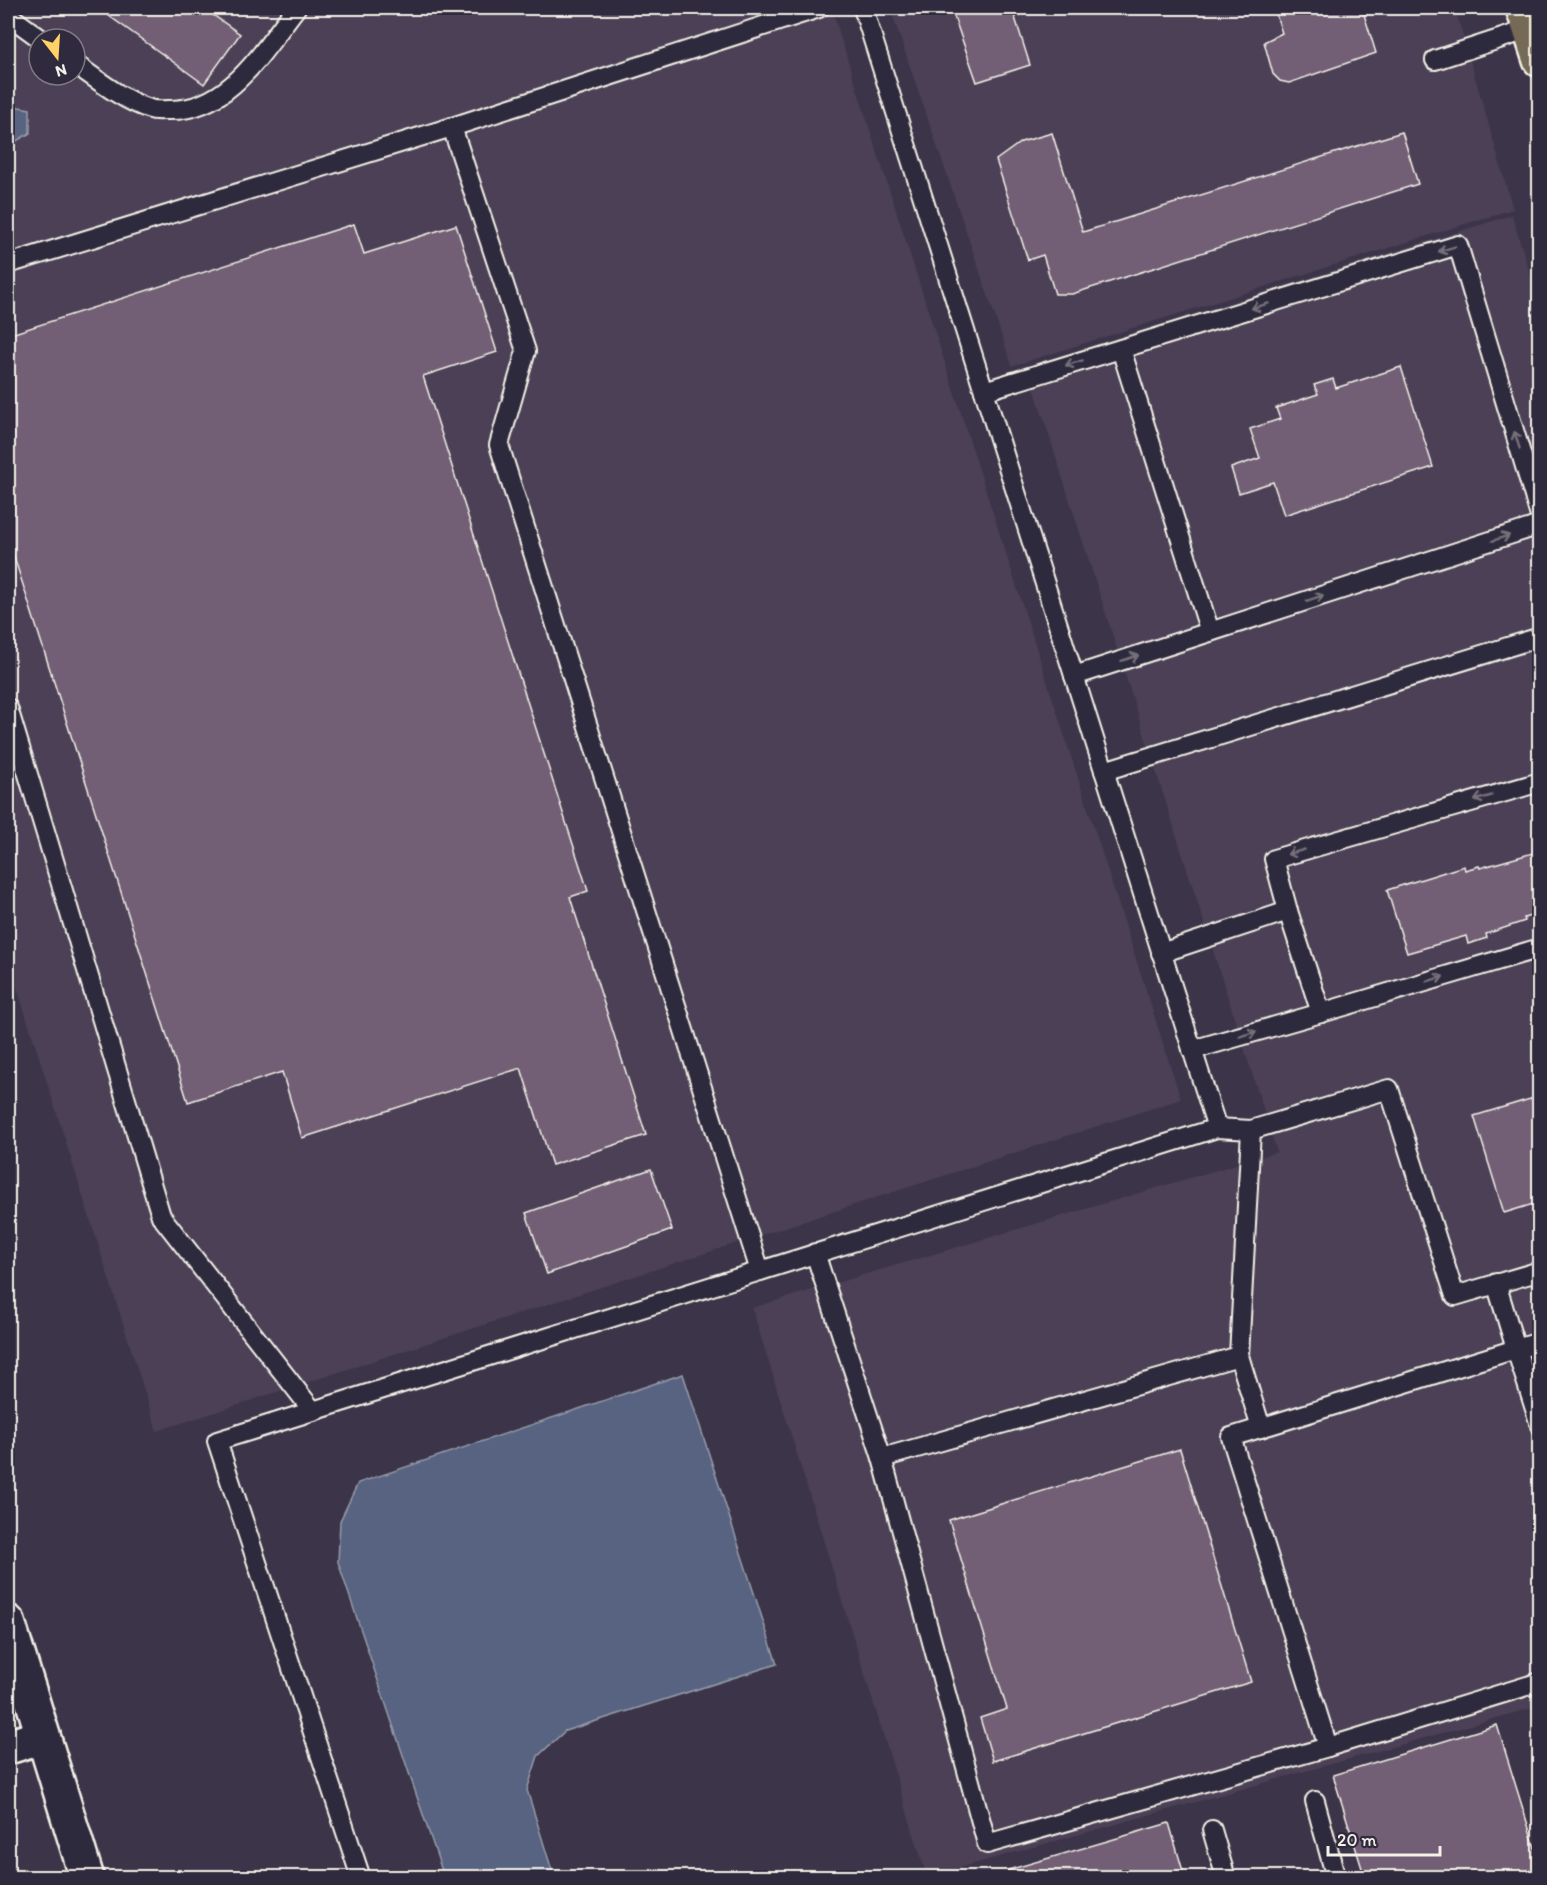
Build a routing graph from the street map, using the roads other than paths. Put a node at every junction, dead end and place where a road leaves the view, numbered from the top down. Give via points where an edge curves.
1 (296, 8) edge
2 (819, 8) edge
3 (863, 8) edge
4 (8, 15) edge
5 (1526, 18) edge
6 (27, 29) edge
7 (1435, 60) dead end
8 (1539, 60) edge
9 (87, 72) edge
10 (452, 127) junction
11 (8, 264) edge
12 (1121, 349) junction
13 (984, 391) junction
14 (1539, 516) edge
15 (1539, 525) edge
16 (1210, 632) junction
17 (1539, 637) edge
18 (1074, 676) junction
19 (8, 708) edge
20 (1104, 771) junction
21 (1539, 782) edge
22 (1288, 911) junction
23 (1539, 948) edge
24 (1161, 953) junction
25 (1321, 1013) junction
26 (1192, 1050) junction
27 (1217, 1128) junction
28 (1251, 1130) junction
29 (815, 1253) junction
30 (760, 1271) junction
31 (1539, 1271) edge
32 (1496, 1283) junction
33 (1539, 1342) edge
34 (1516, 1349) junction
35 (1239, 1356) junction
36 (313, 1411) junction
37 (1539, 1425) edge
38 (1261, 1428) junction
39 (882, 1458) junction
40 (8, 1622) edge
41 (1539, 1682) edge
42 (43, 1736) junction
43 (8, 1747) edge
44 (1328, 1747) junction
45 (1314, 1801) dead end
46 (1212, 1830) dead end
47 (87, 1878) edge
48 (361, 1878) edge
49 (1226, 1878) edge
50 (1336, 1878) edge

1 - 9 lane via 242,76 219,96 182,111 152,110
2 - 10 lane
3 - 13 lane
4 - 6 lane
5 - 7 lane
5 - 8 highway
10 - 11 lane
10 - 30 lane via 525,351 499,445
12 -> 13 lane
14 -> 12 lane via 1458,245
12 - 16 lane
13 - 18 lane
16 -> 15 lane
18 -> 16 lane
17 - 20 lane
18 - 20 lane
19 - 36 lane via 162,1216
20 - 24 lane
21 -> 22 lane via 1274,859
22 - 24 lane
22 - 25 lane
25 -> 23 lane
24 - 26 lane
26 -> 25 lane
26 - 27 lane
27 - 28 lane
27 - 29 lane
28 - 32 lane via 1389,1089 1455,1296
28 - 35 lane
29 - 30 lane
29 - 39 lane
30 - 36 lane
31 - 32 lane
32 - 34 lane
33 - 34 lane
34 - 37 lane
34 - 38 lane
35 - 38 lane
35 - 39 lane
36 - 48 lane via 217,1441
38 - 44 lane via 1231,1437
39 - 44 lane via 987,1844
40 - 42 street
41 - 44 lane
42 - 43 street
42 - 47 street
45 - 50 lane
46 - 49 lane

